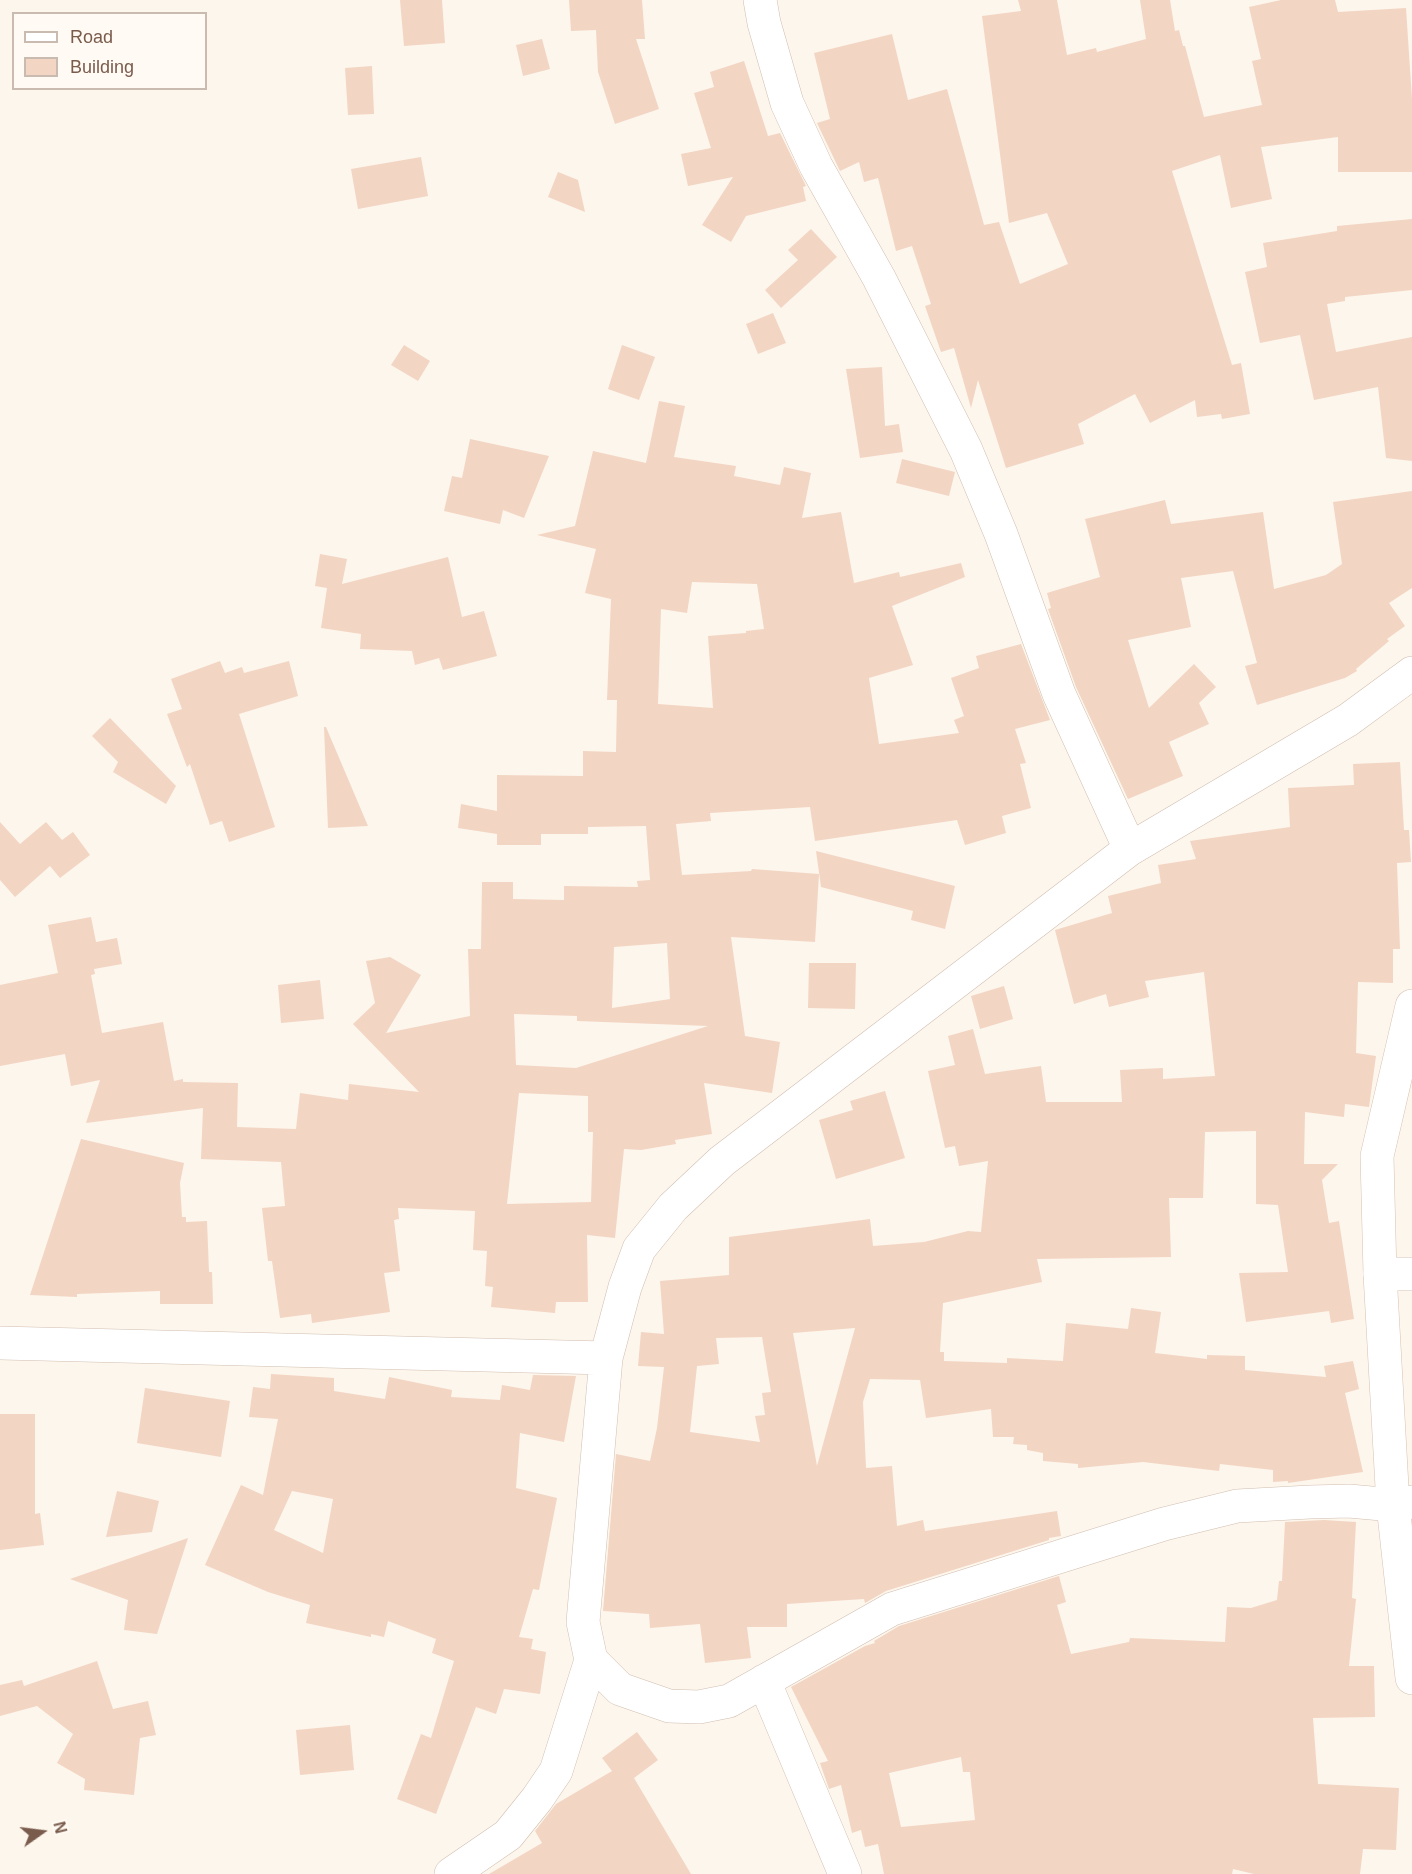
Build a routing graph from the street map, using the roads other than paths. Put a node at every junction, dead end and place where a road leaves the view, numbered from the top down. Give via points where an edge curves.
1 (760, 0) edge
2 (1412, 673) edge
3 (1130, 849) junction
4 (1412, 1006) edge
5 (1380, 1274) junction
6 (1412, 1274) edge
7 (0, 1343) edge
8 (606, 1358) junction
9 (1402, 1504) edge
10 (591, 1660) junction
11 (1412, 1677) edge
12 (764, 1682) junction
13 (451, 1874) edge
14 (845, 1874) edge

1 - 3 street via 787,103 816,166 879,278 966,450 1002,534 1059,693
2 - 3 street via 1348,720
3 - 8 street via 722,1161 673,1206 639,1249
4 - 5 street via 1377,1156
5 - 6 street
5 - 9 street
7 - 8 street
8 - 10 street via 583,1622
9 - 11 street
9 - 12 street via 1348,1501 1237,1506 1164,1524 892,1609
10 - 12 street via 620,1689 669,1706 699,1707 729,1701
10 - 13 street via 556,1771 508,1835
12 - 14 street

